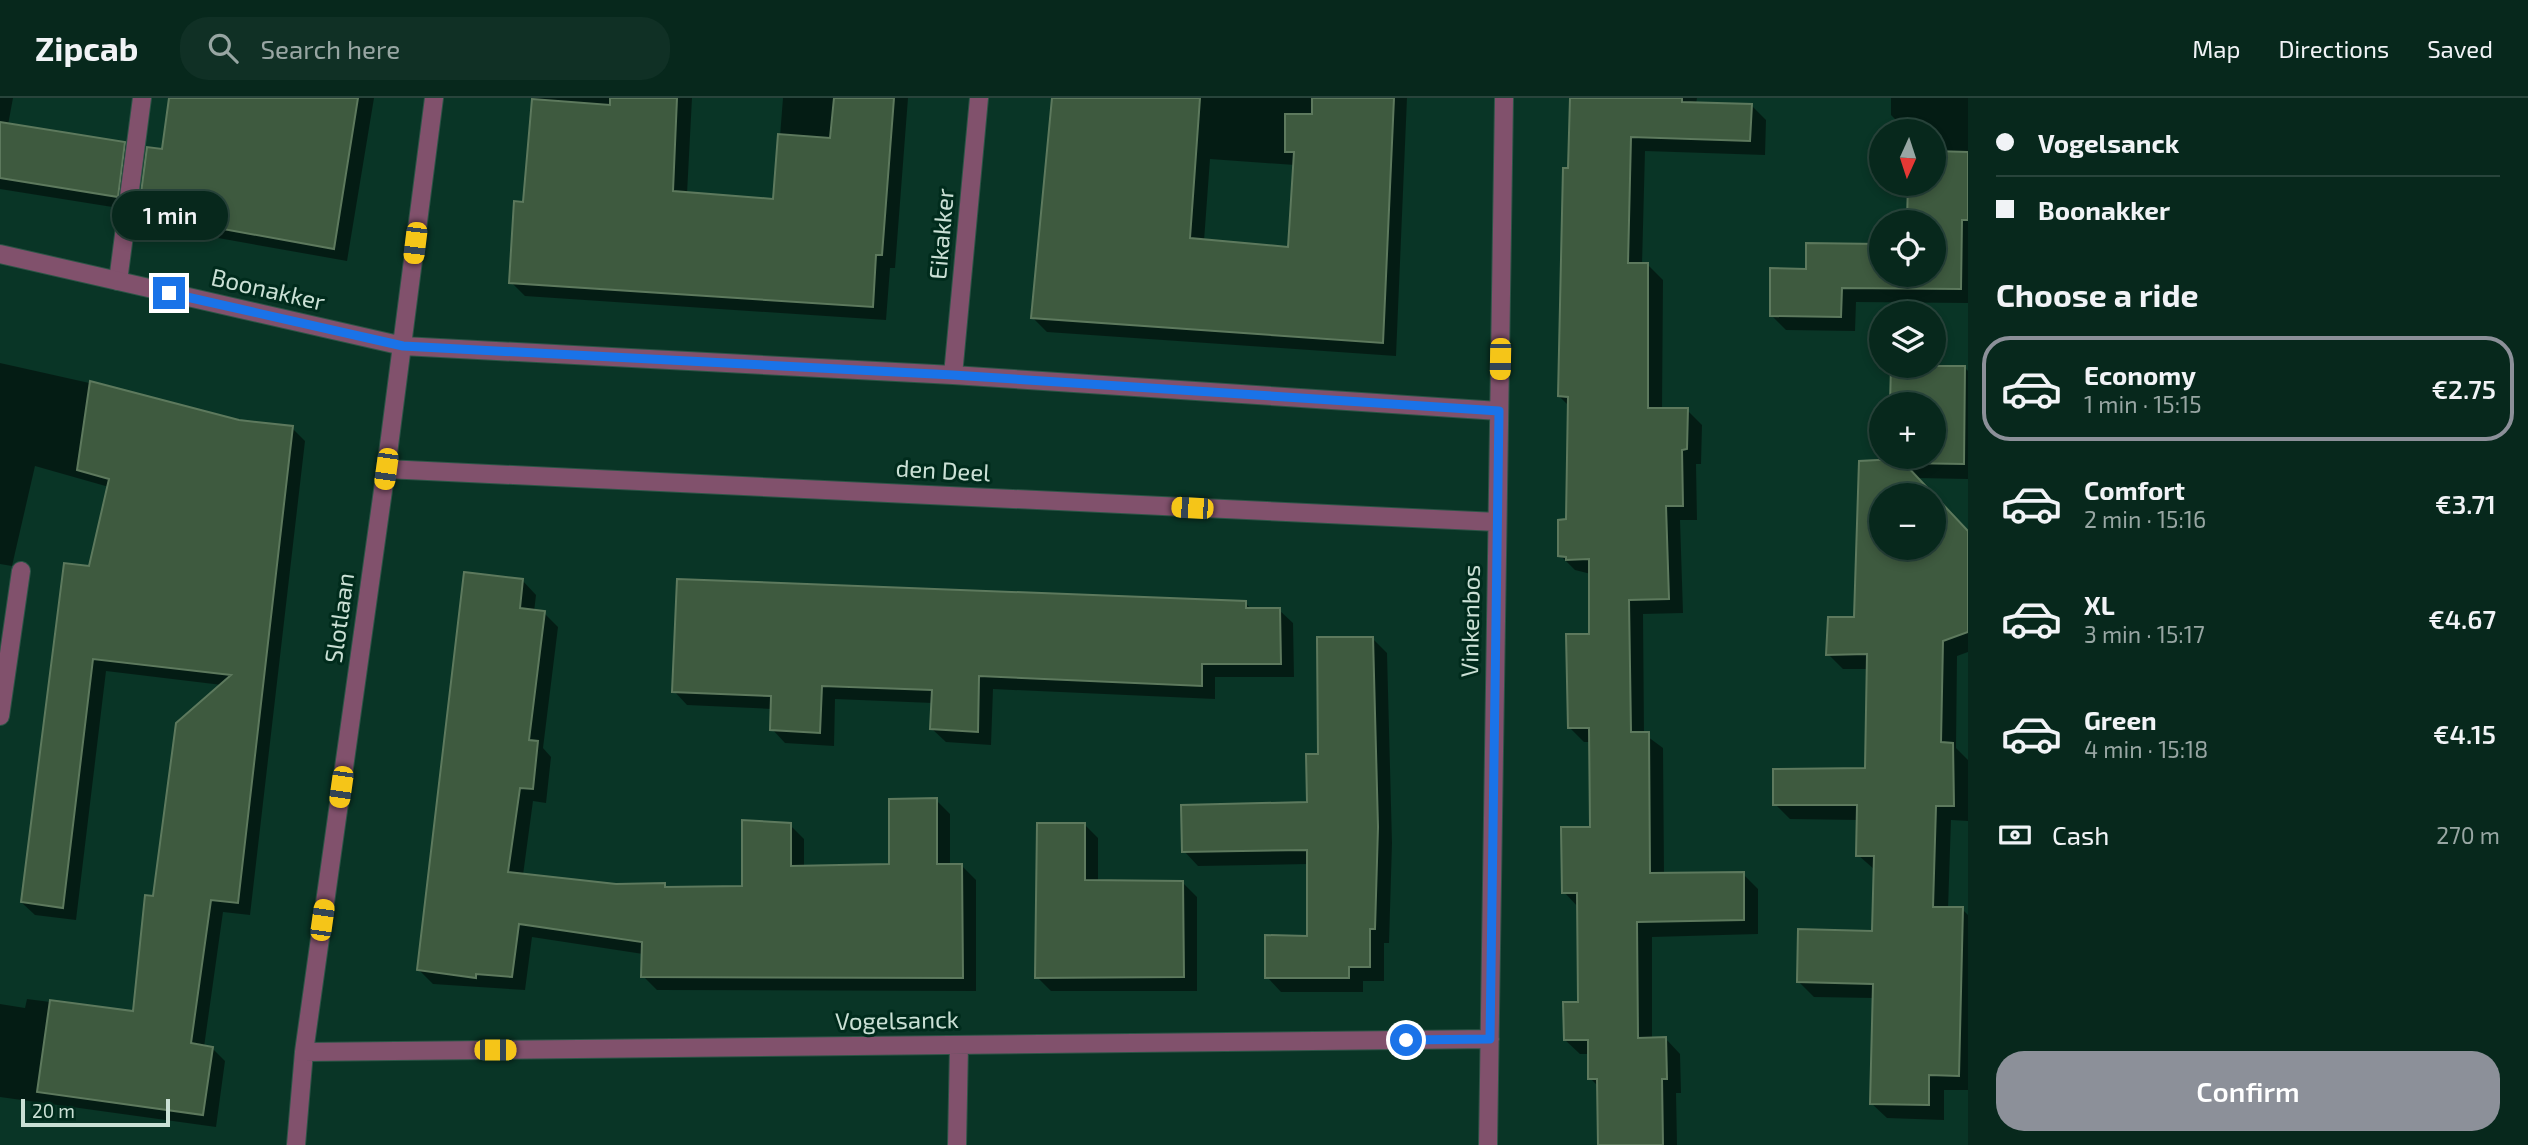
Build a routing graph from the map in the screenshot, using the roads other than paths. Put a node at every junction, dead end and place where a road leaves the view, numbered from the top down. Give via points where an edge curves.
1 (142, 98) edge
2 (434, 98) edge
3 (979, 98) edge
4 (1504, 98) edge
5 (0, 254) edge
6 (118, 281) junction
7 (403, 346) junction
8 (953, 375) junction
9 (1499, 411) junction
10 (386, 469) junction
11 (1497, 522) junction
12 (22, 571) dead end
13 (0, 716) edge
14 (1490, 1039) junction
15 (959, 1045) junction
16 (304, 1052) junction
17 (296, 1145) edge
18 (957, 1145) edge
19 (1488, 1145) edge

1 - 6 street
2 - 7 street, Slotlaan
3 - 8 street, Eikakker
4 - 9 street, Vinkenbos
5 - 6 street, Boonakker
6 - 7 street, Boonakker
7 - 8 street
7 - 10 street, Slotlaan
8 - 9 street
9 - 11 street, Vinkenbos
10 - 11 street, den Deel
10 - 16 street, Slotlaan
11 - 14 street, Vinkenbos
12 - 13 street
14 - 15 street, Vogelsanck
14 - 19 street, Vinkenbos
15 - 16 street, Vogelsanck
15 - 18 street
16 - 17 street, Slotlaan

